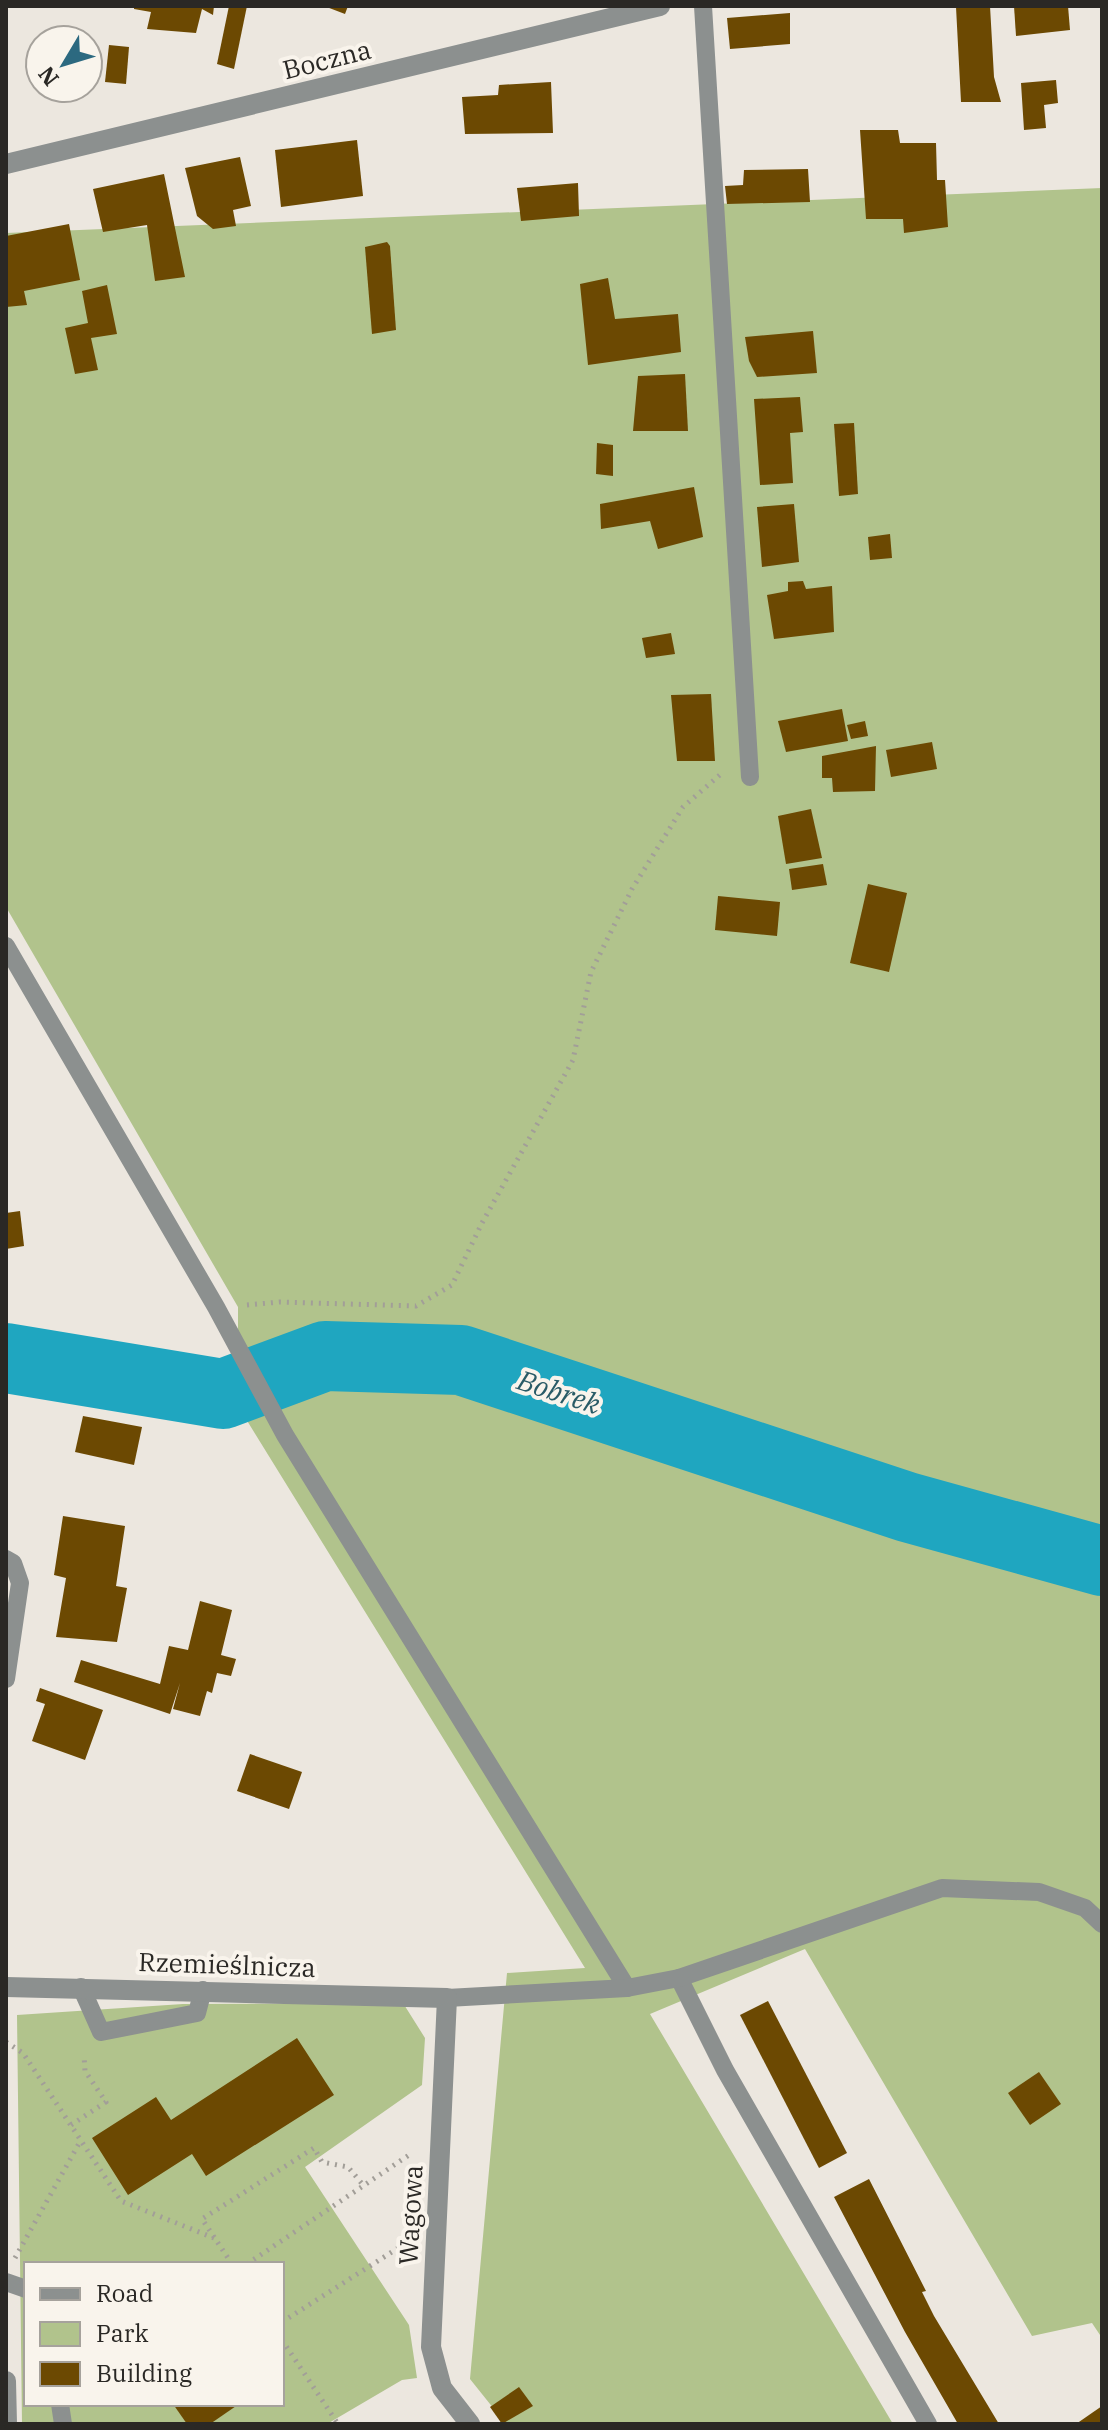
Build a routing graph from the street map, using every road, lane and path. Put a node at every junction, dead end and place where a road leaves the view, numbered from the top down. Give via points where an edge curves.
1 (660, 6) edge
2 (703, 6) edge
3 (6, 164) edge
4 (747, 751) junction
5 (750, 777) dead end
6 (6, 946) edge
7 (216, 1307) junction
8 (6, 1559) edge
9 (6, 1679) edge
10 (1102, 1924) edge
11 (679, 1978) junction
12 (6, 1987) edge
13 (81, 1987) junction
14 (627, 1988) junction
15 (203, 1990) junction
16 (447, 1998) junction
17 (101, 2032) junction
18 (6, 2042) edge
19 (71, 2125) junction
20 (441, 2133) junction
21 (81, 2140) junction
22 (364, 2186) junction
23 (437, 2223) junction
24 (214, 2238) junction
25 (13, 2261) dead end
26 (231, 2262) edge
27 (250, 2262) edge
28 (284, 2321) edge
29 (284, 2343) edge
30 (6, 2381) edge
31 (336, 2422) edge
32 (7, 2424) edge
33 (329, 2424) edge
34 (470, 2424) edge
35 (928, 2424) edge

1 - 3 street, Boczna
2 - 4 lane
4 - 5 lane
4 - 7 path via 683,807 632,889 591,972 573,1060 452,1285 416,1306 280,1302
6 - 7 lane
7 - 14 lane via 285,1435
8 - 9 lane via 13,1563 20,1583
10 - 11 lane via 1085,1908 1039,1892 942,1888
11 - 14 lane
11 - 35 lane via 725,2070
12 - 13 street, Rzemieślnicza
13 - 15 street, Rzemieślnicza
13 - 17 lane
14 - 16 lane
15 - 16 street, Rzemieślnicza
15 - 17 lane via 197,2013
16 - 20 street, Wagowa
17 - 19 path via 84,2054 85,2071 106,2102
18 - 19 path via 23,2053
19 - 21 path
20 - 22 path
20 - 23 street, Wagowa
21 - 24 path via 121,2201
21 - 25 path
22 - 24 path via 348,2167 322,2162 314,2148 202,2219
22 - 27 path
23 - 28 path
23 - 34 street, Wagowa via 431,2347 442,2388
24 - 26 path
29 - 31 path
30 - 32 street
31 - 33 path

